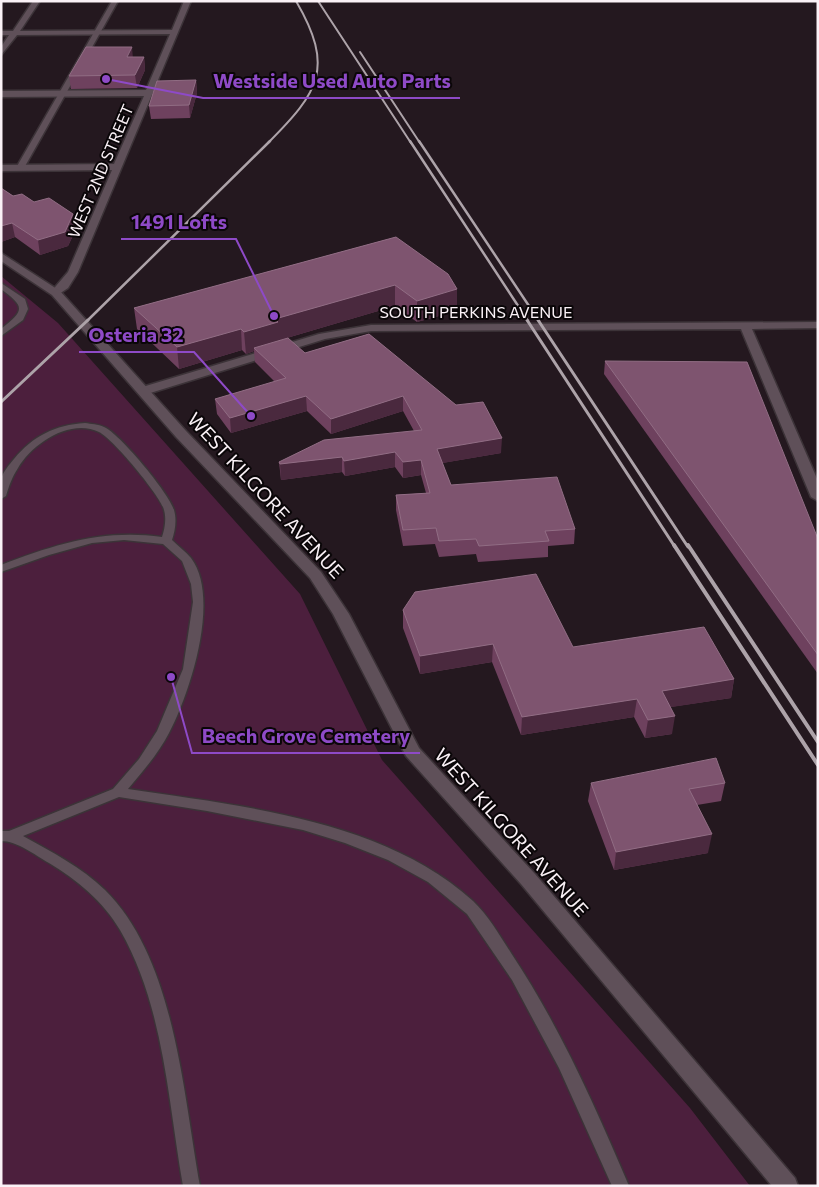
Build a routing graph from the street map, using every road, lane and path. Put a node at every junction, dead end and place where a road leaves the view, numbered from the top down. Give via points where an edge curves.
1 (37, 1) edge
2 (115, 1) edge
3 (188, 1) edge
4 (97, 32) junction
5 (176, 32) junction
6 (1, 33) edge
7 (16, 33) junction
8 (1, 53) edge
9 (148, 93) junction
10 (1, 94) edge
11 (62, 94) junction
12 (119, 167) junction
13 (1, 168) edge
14 (20, 168) junction
15 (1, 256) edge
16 (1, 285) edge
17 (56, 292) junction
18 (818, 325) edge
19 (746, 326) junction
20 (1, 333) edge
21 (143, 391) junction
22 (1, 496) edge
23 (818, 497) edge
24 (166, 541) junction
25 (1, 569) edge
26 (118, 792) junction
27 (6, 836) edge
28 (192, 1186) edge
29 (621, 1186) edge
30 (787, 1186) edge

1 - 7 street
2 - 4 lane
3 - 5 street, WEST 2ND STREET
4 - 5 street
4 - 7 street
4 - 11 lane
5 - 9 street, WEST 2ND STREET
6 - 7 street
7 - 8 street
9 - 11 street
9 - 12 street, WEST 2ND STREET
10 - 11 street
11 - 14 lane
12 - 14 street
12 - 17 street, WEST 2ND STREET via 73,272
13 - 14 street
15 - 17 street, WEST KILGORE AVENUE
16 - 20 lane via 22,301 24,309 20,318
17 - 21 street, WEST KILGORE AVENUE
18 - 19 street, SOUTH PERKINS AVENUE
19 - 21 street, SOUTH PERKINS AVENUE via 371,328 323,336
19 - 23 street
21 - 30 street, WEST KILGORE AVENUE via 316,575 341,614 412,752 528,879
22 - 24 lane via 10,469 42,439 67,428 101,429 121,447 168,506 170,520
24 - 25 lane via 106,538 50,551
24 - 26 lane via 186,560 197,584 196,636 189,669 163,732 144,762
26 - 27 lane
26 - 29 lane via 251,812 305,826 408,863 435,878 469,906 512,965 559,1054
27 - 28 lane via 74,872 103,896 138,948 153,989 172,1066

